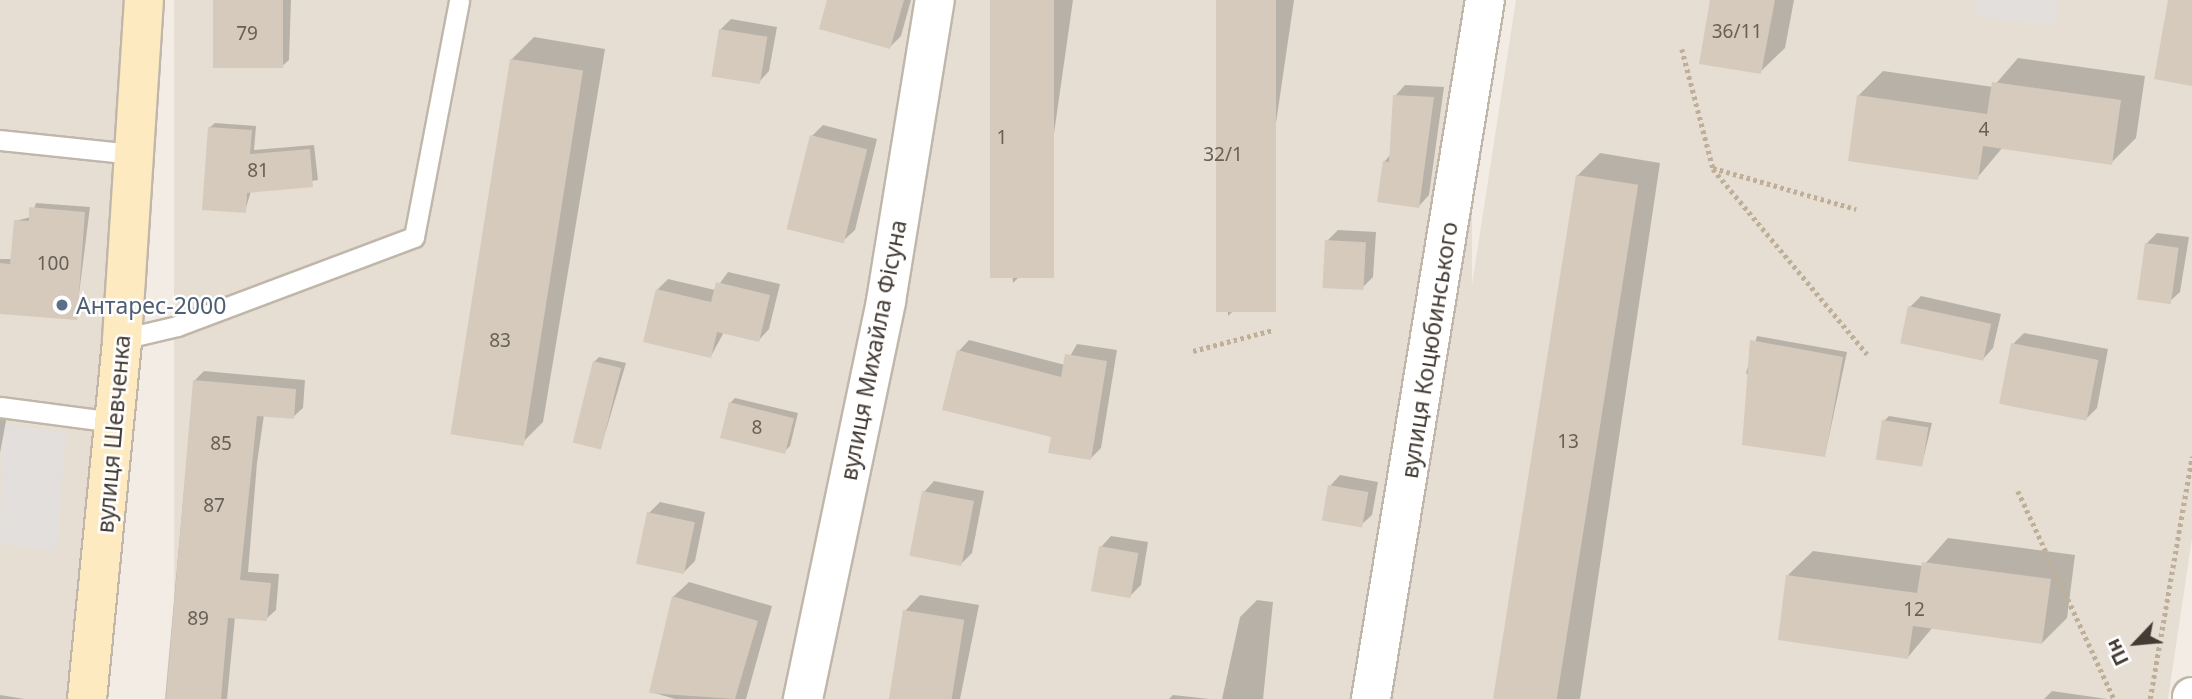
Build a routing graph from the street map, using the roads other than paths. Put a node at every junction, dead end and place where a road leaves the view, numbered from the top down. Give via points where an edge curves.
1 (144, 0) edge
2 (459, 0) edge
3 (935, 0) edge
4 (1485, 0) edge
5 (0, 140) edge
6 (134, 155) junction
7 (122, 339) junction
8 (0, 407) edge
9 (114, 422) junction
10 (86, 699) edge
11 (803, 699) edge
12 (1371, 699) edge

1 - 6 street, вулиця Шевченка
2 - 7 lane via 414,237 177,326
3 - 11 street, вулиця Михайла Фісуна via 886,301
4 - 12 street, вулиця Коцюбинського
5 - 6 lane
6 - 7 street, вулиця Шевченка
7 - 9 street, вулиця Шевченка
8 - 9 lane
9 - 10 street, вулиця Шевченка

